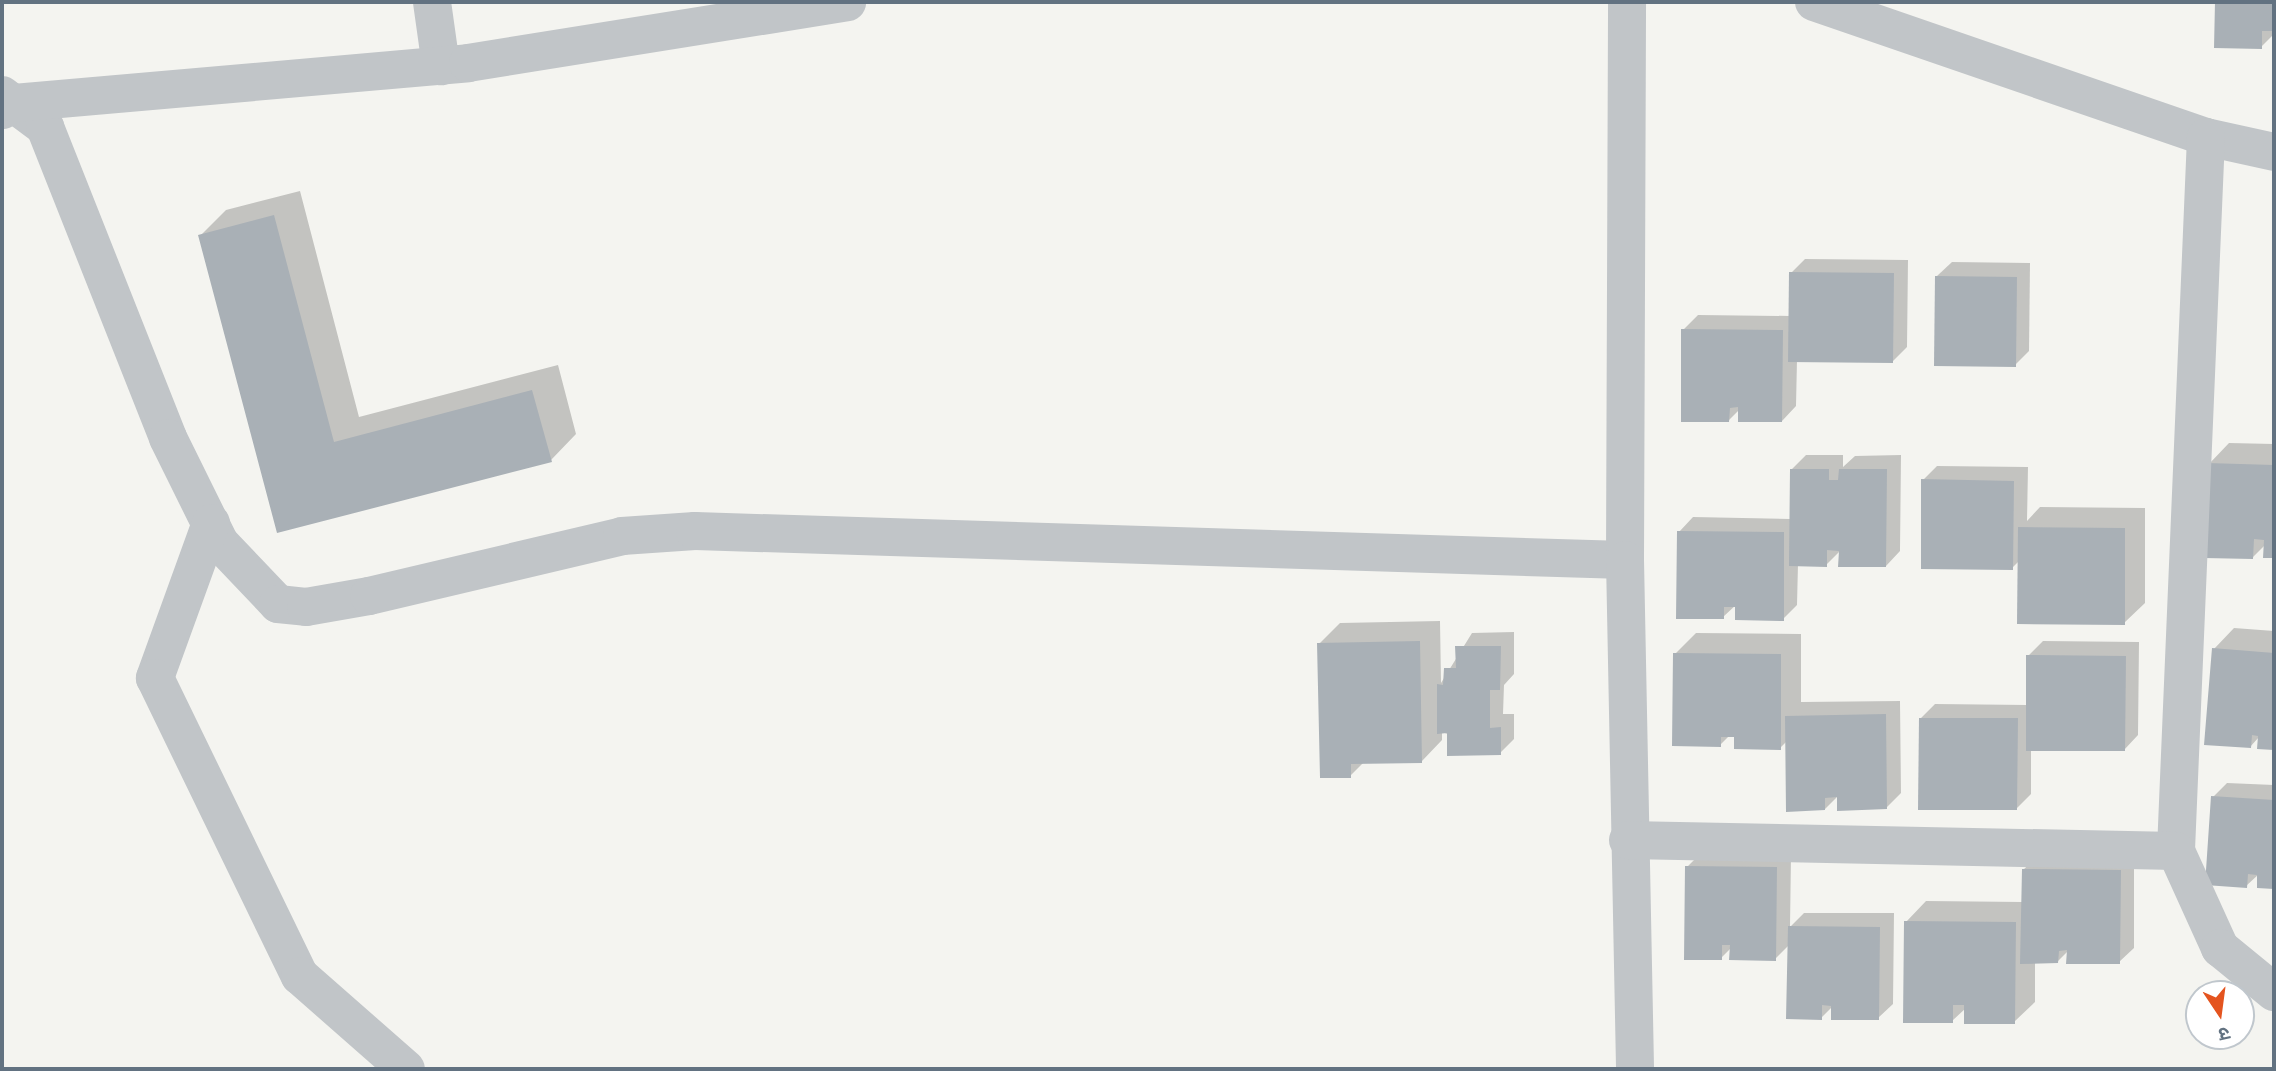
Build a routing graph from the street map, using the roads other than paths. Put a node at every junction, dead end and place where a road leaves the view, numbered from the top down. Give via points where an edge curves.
1 (432, 2) edge
2 (847, 2) edge
3 (1627, 2) edge
4 (1814, 2) edge
5 (1866, 10) edge
6 (441, 65) junction
7 (6, 103) edge
8 (2206, 137) junction
9 (2274, 152) edge
10 (211, 523) junction
11 (1625, 560) junction
12 (1628, 840) junction
13 (2176, 851) junction
14 (2274, 992) edge
15 (405, 1069) edge
16 (1635, 1069) edge

1 - 6 street
2 - 6 street
3 - 11 street
4 - 5 street
5 - 8 street
6 - 7 street
7 - 10 street via 45,127 168,438
8 - 9 street
8 - 13 street
10 - 11 street via 256,587 278,604 306,607 622,536 695,531
10 - 15 street via 155,678 300,976
11 - 12 street
12 - 13 street
12 - 16 street
13 - 14 street via 2220,948

